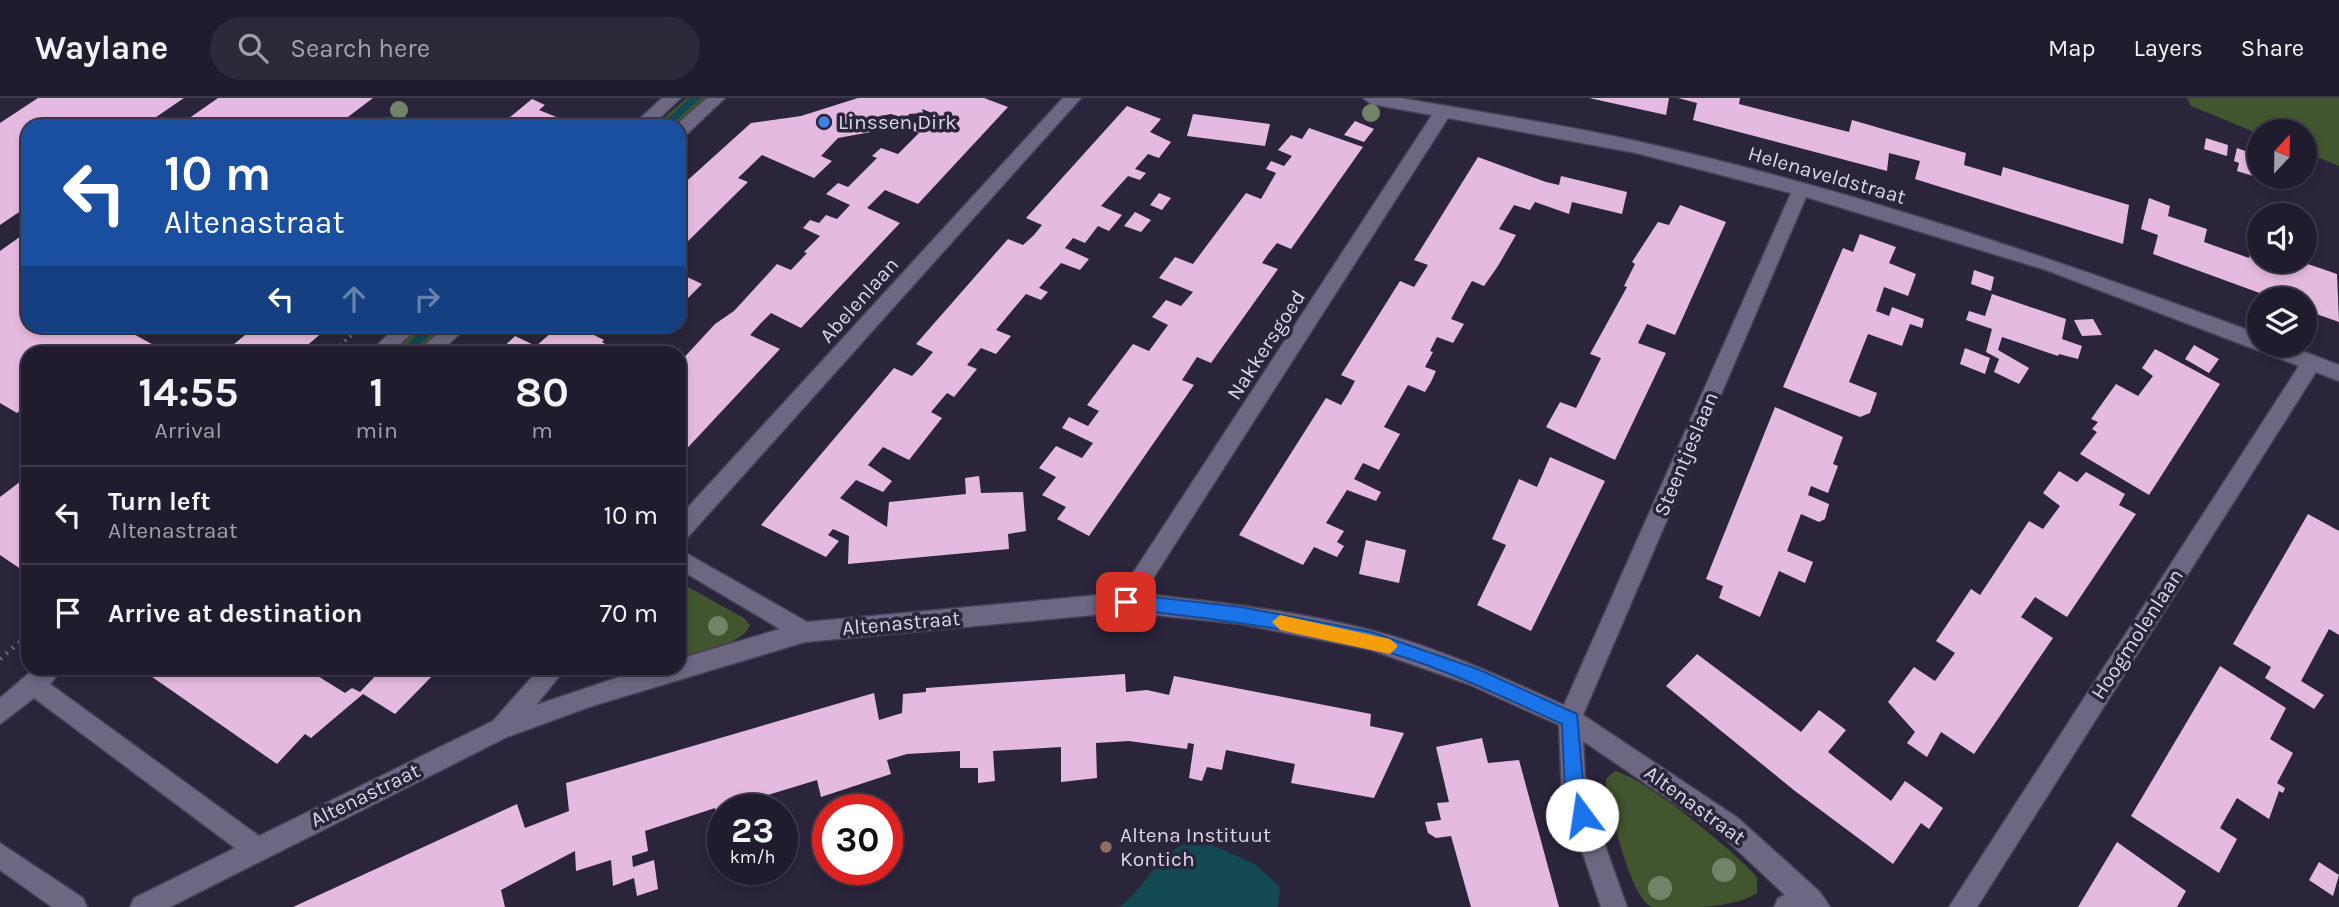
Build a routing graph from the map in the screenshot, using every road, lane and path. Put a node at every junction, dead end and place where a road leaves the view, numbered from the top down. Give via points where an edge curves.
1 (673, 98) edge
2 (717, 98) edge
3 (1073, 98) edge
4 (1371, 98) edge
5 (1441, 111) junction
6 (648, 119) edge
7 (686, 126) edge
8 (1801, 189) junction
9 (354, 333) edge
10 (401, 333) edge
11 (450, 333) edge
12 (2247, 338) edge
13 (339, 346) edge
14 (386, 346) edge
15 (434, 346) edge
16 (2299, 357) edge
17 (2312, 362) junction
18 (2339, 373) edge
19 (686, 524) edge
20 (686, 562) edge
21 (1126, 602) junction
22 (805, 632) junction
23 (21, 641) edge
24 (0, 659) edge
25 (686, 667) edge
26 (44, 675) edge
27 (549, 675) edge
28 (660, 675) edge
29 (33, 685) junction
30 (0, 713) edge
31 (1570, 719) junction
32 (500, 729) junction
33 (256, 849) junction
34 (0, 855) edge
35 (1805, 905) edge
36 (74, 907) edge
37 (143, 907) edge
38 (1614, 907) edge
39 (1962, 907) edge

1 - 6 street
2 - 7 street
3 - 19 street, Abelenlaan
4 - 5 street, Helenaveldstraat
5 - 8 street, Helenaveldstraat via 1636,147
5 - 21 street, Nakkersgoed via 1435,128
8 - 12 street, Helenaveldstraat via 2052,265
8 - 31 street, Steentjeslaan
9 - 13 path
10 - 14 street
11 - 15 street
16 - 17 street
17 - 18 street
17 - 39 street, Hoogmolenlaan
20 - 22 street
21 - 22 street, Altenastraat
21 - 31 street, Altenastraat via 1241,614 1371,640 1474,676
22 - 25 street, Altenastraat
23 - 24 path
26 - 29 street
27 - 32 street
28 - 32 street, Altenastraat
29 - 30 street
29 - 33 street
31 - 35 street, Altenastraat via 1729,826
31 - 38 street via 1574,792
32 - 33 street, Altenastraat
33 - 37 street, Altenastraat
34 - 36 street

